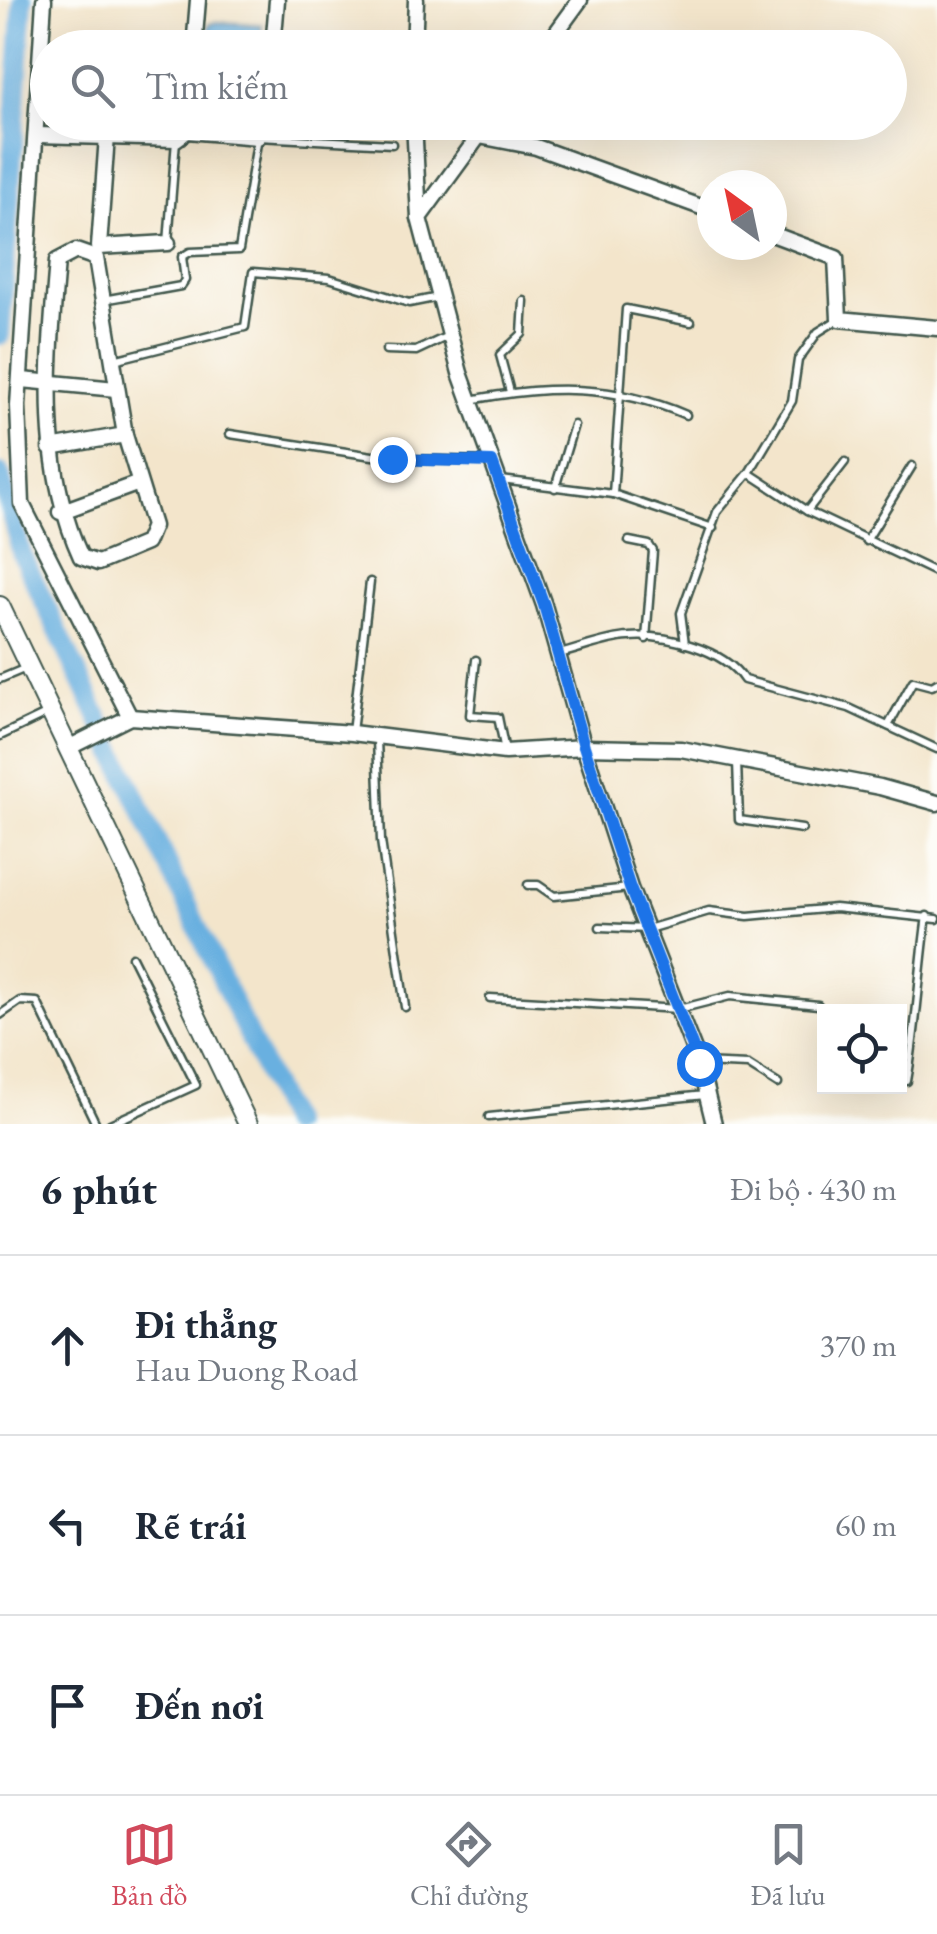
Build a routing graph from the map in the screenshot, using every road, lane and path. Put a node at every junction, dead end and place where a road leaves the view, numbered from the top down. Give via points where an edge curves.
1 (44, 0) edge
2 (198, 0) edge
3 (277, 0) edge
4 (416, 0) edge
5 (580, 0) edge
6 (43, 30) edge
7 (196, 30) edge
8 (275, 30) edge
9 (415, 30) edge
10 (558, 30) edge
11 (38, 140) edge
12 (107, 140) edge
13 (183, 140) edge
14 (258, 140) edge
15 (354, 140) edge
16 (415, 140) edge
17 (475, 140) edge
18 (499, 140) edge
19 (392, 144) dead end
20 (697, 206) edge
21 (418, 218) junction
22 (787, 240) edge
23 (168, 243) joint
24 (441, 296) junction
25 (103, 300) junction
26 (524, 301) dead end
27 (840, 319) junction
28 (691, 322) dead end
29 (937, 328) edge
30 (449, 336) junction
31 (386, 350) dead end
32 (112, 360) junction
33 (22, 380) junction
34 (52, 386) junction
35 (116, 388) junction
36 (510, 392) junction
37 (621, 394) junction
38 (470, 400) junction
39 (686, 415) dead end
40 (574, 426) dead end
41 (230, 434) dead end
42 (124, 436) junction
43 (50, 448) junction
44 (492, 462) junction
45 (846, 462) dead end
46 (912, 466) dead end
47 (749, 474) junction
48 (498, 480) junction
49 (139, 483) junction
50 (555, 488) junction
51 (612, 494) junction
52 (807, 511) junction
53 (60, 512) junction
54 (713, 528) junction
55 (866, 541) junction
56 (629, 542) dead end
57 (937, 573) edge
58 (370, 582) dead end
59 (0, 606) edge
60 (646, 639) junction
61 (685, 644) junction
62 (558, 655) junction
63 (476, 660) dead end
64 (29, 666) junction
65 (0, 679) edge
66 (937, 683) edge
67 (50, 712) junction
68 (124, 720) junction
69 (888, 726) junction
70 (352, 733) junction
71 (0, 736) edge
72 (377, 740) junction
73 (584, 746) junction
74 (68, 748) junction
75 (937, 749) edge
76 (505, 752) junction
77 (737, 757) junction
78 (937, 802) edge
79 (802, 829) dead end
80 (528, 885) dead end
81 (630, 888) junction
82 (927, 916) junction
83 (937, 919) edge
84 (600, 928) dead end
85 (648, 929) junction
86 (132, 957) dead end
87 (490, 998) dead end
88 (817, 1005) edge
89 (405, 1007) dead end
90 (679, 1009) junction
91 (0, 1015) edge
92 (699, 1063) junction
93 (908, 1081) dead end
94 (778, 1084) dead end
95 (705, 1095) junction
96 (489, 1118) dead end
97 (96, 1124) edge
98 (110, 1124) edge
99 (248, 1124) edge
100 (714, 1124) edge

1 - 6 street
2 - 7 street
3 - 8 street
4 - 9 street
5 - 10 street
11 - 33 street
12 - 23 street via 99,246
13 - 23 lane
14 - 25 lane via 239,250 190,252 182,258 181,286
15 - 19 lane
16 - 21 street
17 - 21 street
18 - 20 street
21 - 24 street
22 - 27 street via 836,258
24 - 30 street
24 - 32 lane via 409,303 329,278 253,272 245,327
25 - 32 street
25 - 34 street via 96,258 76,252 57,261
26 - 36 lane via 522,334 500,355
27 - 29 street
27 - 47 lane via 818,332 798,360 792,400
28 - 37 lane via 626,309
30 - 31 lane via 416,351
30 - 38 street
32 - 35 street
33 - 34 street
33 - 68 street via 22,504
34 - 35 street
34 - 43 street
35 - 42 street
36 - 37 lane via 566,387
36 - 38 lane
37 - 39 lane
37 - 51 lane
38 - 44 street
40 - 50 lane
41 - 44 lane via 392,459
42 - 43 street
42 - 49 street
43 - 53 street
44 - 48 street
45 - 52 lane
46 - 55 lane
47 - 52 lane
47 - 54 lane
48 - 50 lane
48 - 62 street
49 - 53 street
49 - 53 street via 154,526 146,543 98,563 81,557
50 - 51 lane
51 - 54 lane
52 - 55 lane
54 - 61 lane via 681,613
55 - 57 lane
56 - 60 lane via 653,551
58 - 70 lane
59 - 64 street
60 - 61 lane
60 - 62 lane via 629,636
61 - 69 lane via 735,666 744,680 849,708
62 - 73 street
63 - 76 lane via 470,714 498,717
64 - 65 lane
64 - 67 street
66 - 69 lane via 913,681
67 - 71 lane
67 - 74 street
68 - 70 street
68 - 74 street
69 - 75 lane
70 - 72 street
72 - 76 street
72 - 89 lane via 381,841
73 - 76 street
73 - 77 street
73 - 81 street
74 - 99 street
77 - 78 street
77 - 79 lane via 739,820
80 - 81 lane via 554,896
81 - 85 street
82 - 83 lane
82 - 85 lane via 835,908 748,916 709,911
82 - 93 lane
84 - 85 lane
85 - 90 street
86 - 98 lane via 196,1085
87 - 90 lane
88 - 90 lane via 730,996
90 - 92 street
91 - 97 lane via 20,1001 38,1002
92 - 94 lane via 748,1065
92 - 95 street
95 - 96 lane
95 - 100 street

